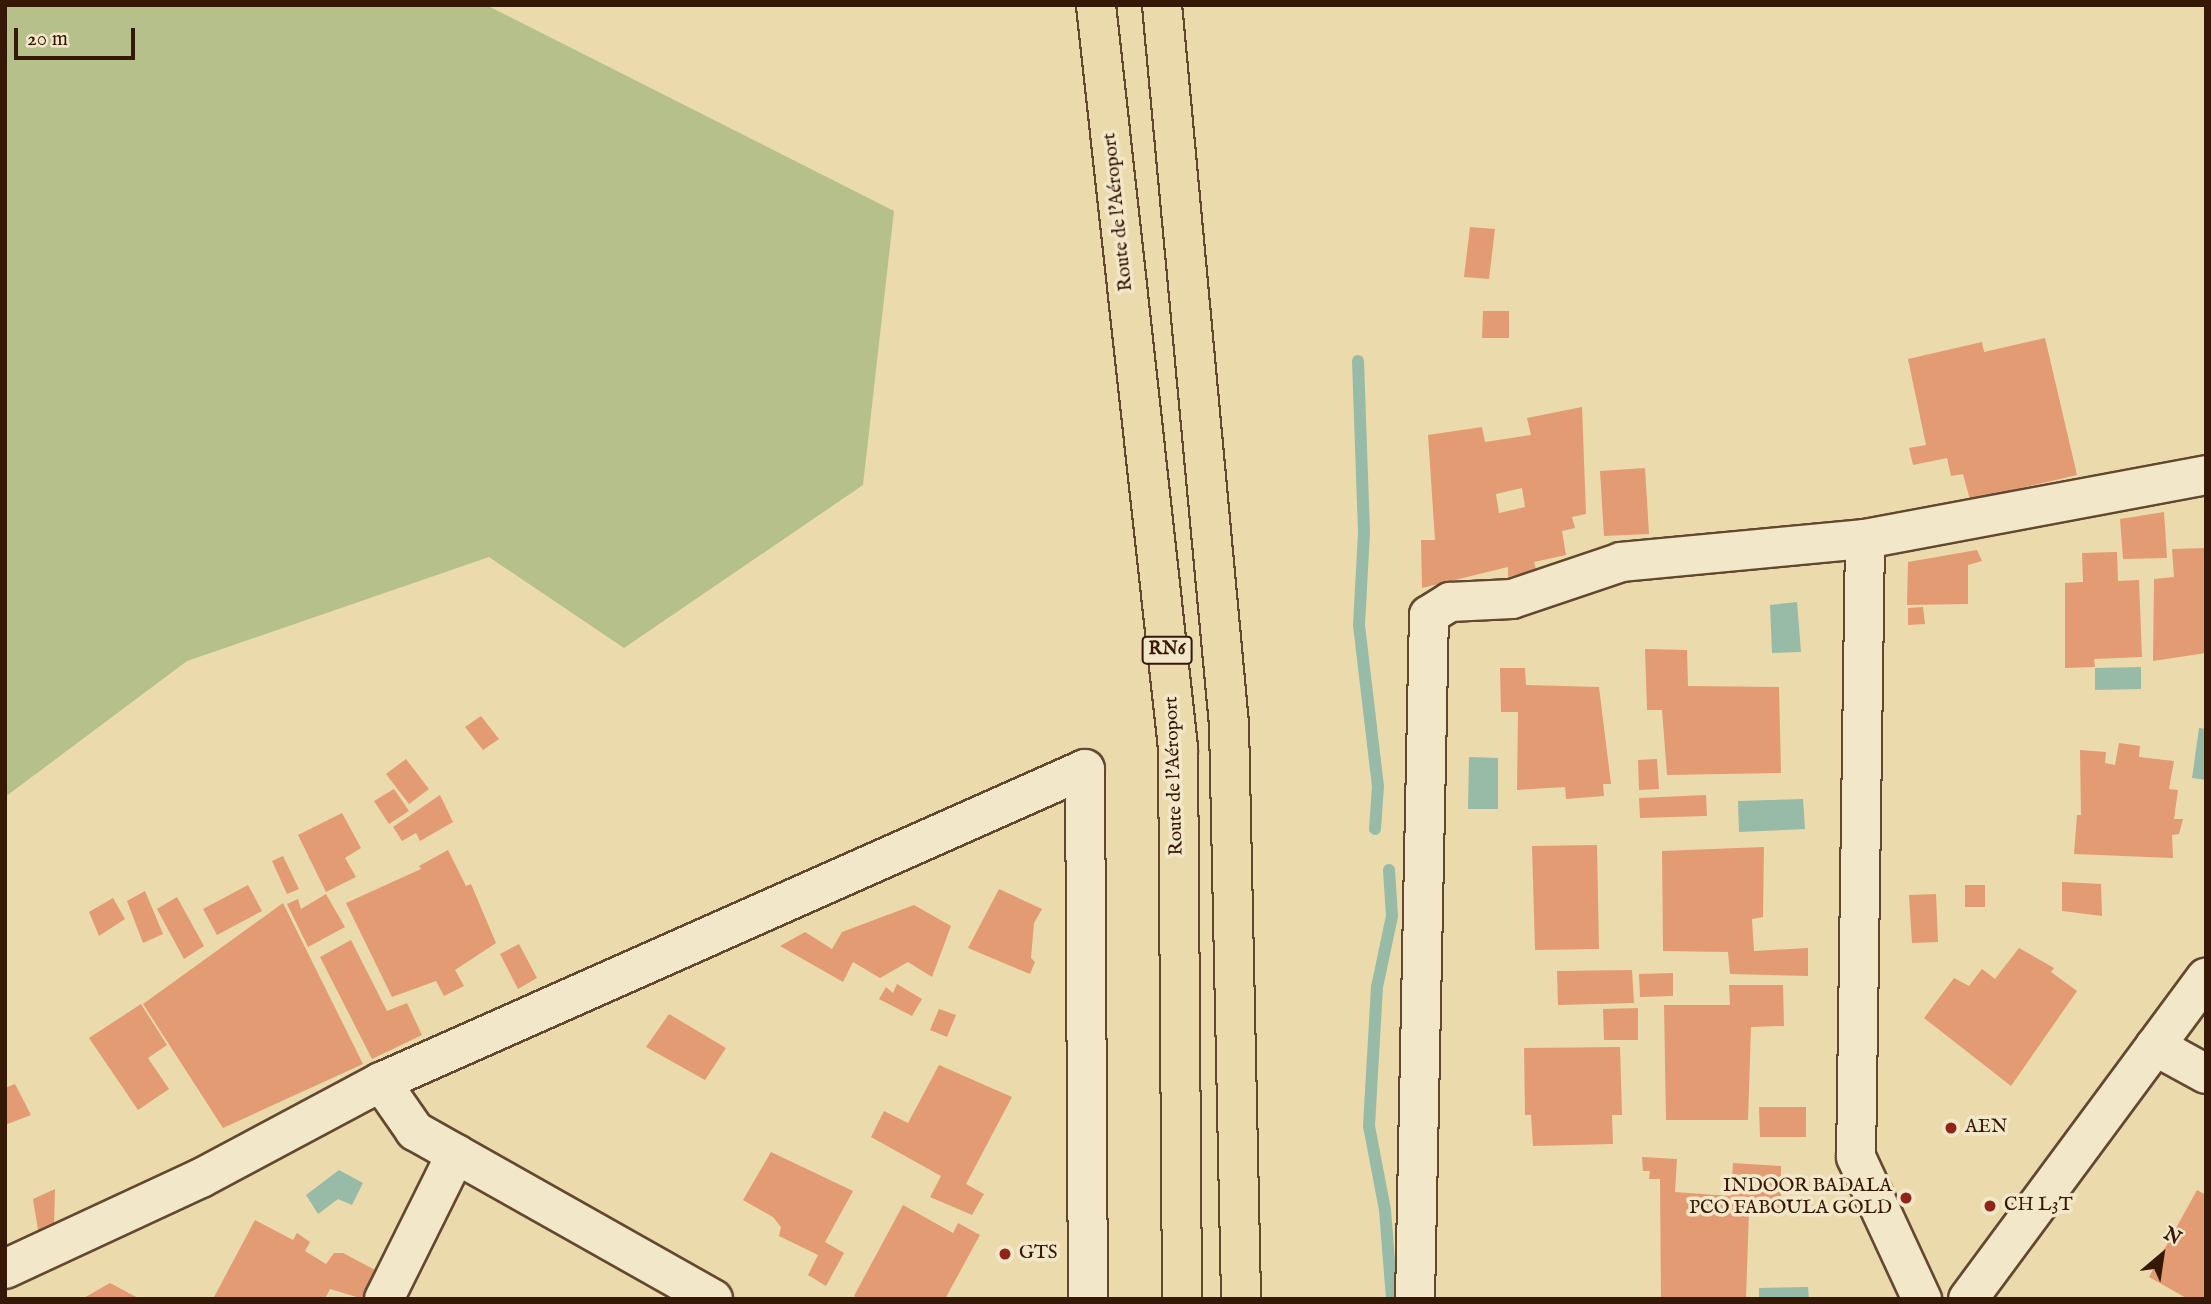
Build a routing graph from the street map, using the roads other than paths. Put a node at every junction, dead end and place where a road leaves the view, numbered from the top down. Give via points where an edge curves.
1 (1096, 5) edge
2 (1162, 5) edge
3 (2206, 475) edge
4 (1865, 539) junction
5 (2206, 977) edge
6 (2155, 1046) junction
7 (2206, 1074) edge
8 (381, 1082) junction
9 (456, 1154) junction
10 (5, 1269) edge
11 (704, 1297) edge
12 (384, 1299) edge
13 (1088, 1299) edge
14 (1182, 1299) edge
15 (1241, 1299) edge
16 (1415, 1299) edge
17 (1922, 1299) edge
18 (1968, 1299) edge

1 - 14 highway, Route de l'Aéroport / RN6 via 1178,748
2 - 15 highway, RN6 via 1229,724
3 - 4 street
4 - 16 street via 1621,562 1512,599 1450,602 1429,615
4 - 17 street via 1856,1157
5 - 6 street
6 - 7 street
6 - 18 street
8 - 9 street via 415,1131
8 - 10 street via 201,1178
8 - 13 street via 1086,769
9 - 11 street
9 - 12 street

